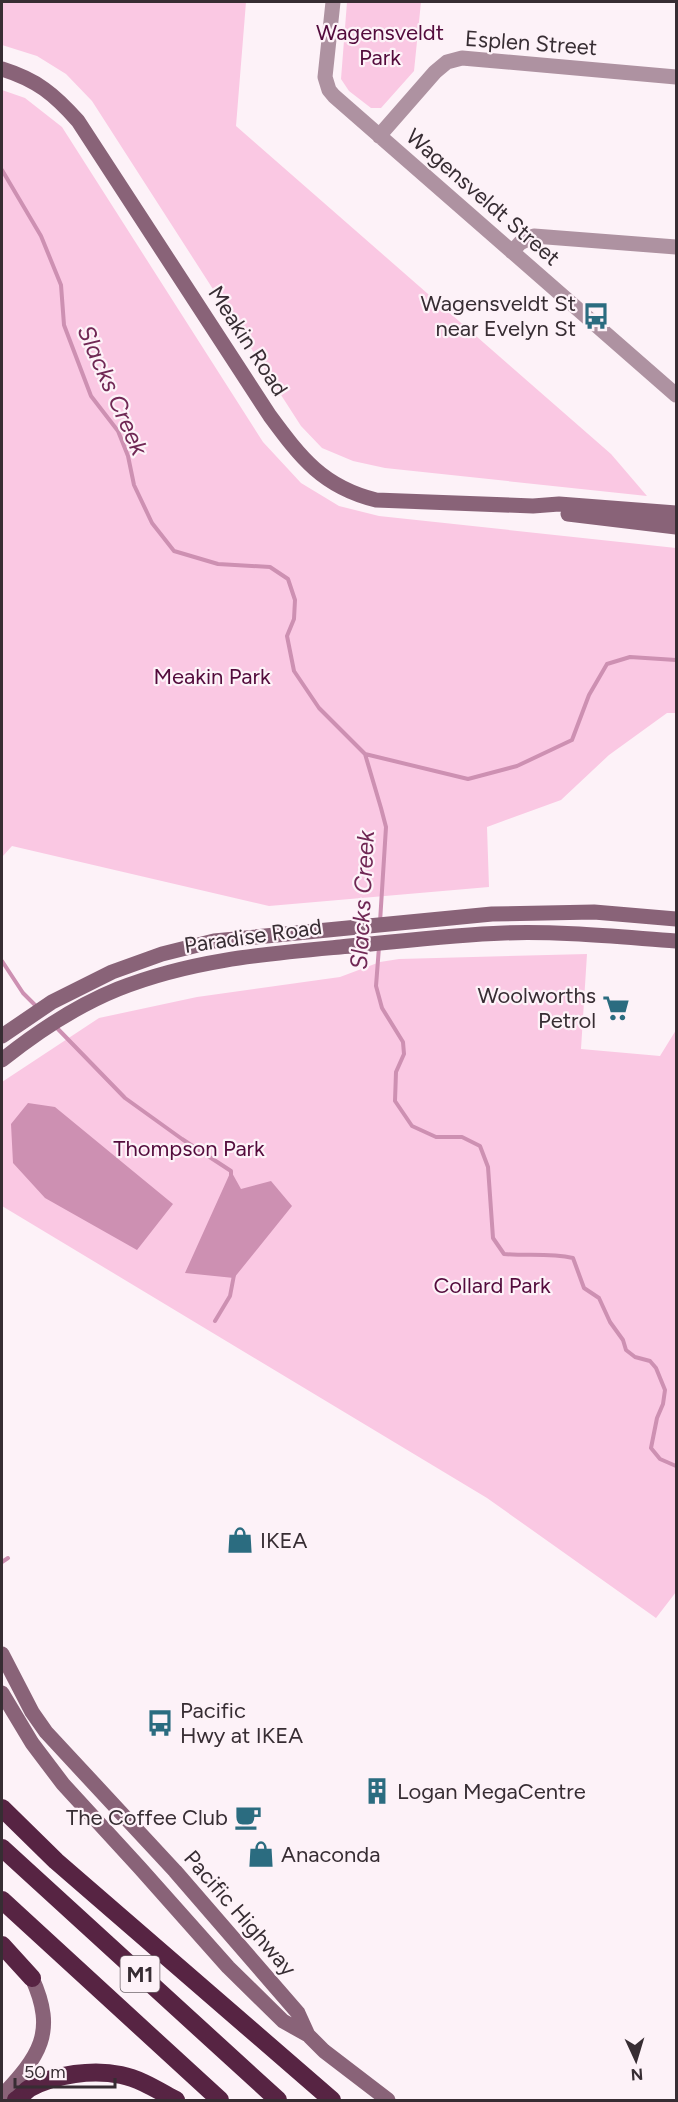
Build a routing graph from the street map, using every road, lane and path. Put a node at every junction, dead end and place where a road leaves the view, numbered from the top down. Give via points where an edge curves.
1 (333, 2) edge
2 (2, 69) edge
3 (676, 77) edge
4 (379, 136) junction
5 (676, 247) edge
6 (512, 252) junction
7 (676, 395) edge
8 (533, 506) junction
9 (676, 513) edge
10 (676, 527) edge
11 (676, 919) edge
12 (676, 941) edge
13 (2, 1036) edge
14 (4, 1058) edge
15 (2, 1654) edge
16 (2, 1693) edge
17 (2, 1808) edge
18 (2, 1848) edge
19 (2, 1900) edge
20 (2, 1944) edge
21 (32, 1978) joint
22 (308, 2035) junction
23 (2, 2096) edge
24 (16, 2100) edge
25 (176, 2100) edge
26 (220, 2100) edge
27 (278, 2100) edge
28 (332, 2100) edge
29 (388, 2100) edge

1 - 4 street, Wagensveldt Street via 325,77 329,90
2 - 8 street, Meakin Road via 32,80 57,97 78,121 270,416 314,470 351,492 376,500
3 - 4 street, Esplen Street via 462,58 447,62 435,72
4 - 6 street, Wagensveldt Street
5 - 6 street via 534,236
6 - 7 street, Wagensveldt Street
8 - 9 street, Meakin Road via 559,504
8 - 10 street, Meakin Road via 558,513
11 - 13 street, Paradise Road via 594,912 492,914 214,941 112,972 70,992
12 - 14 street, Paradise Road via 504,933 199,963 117,990 77,1009
15 - 22 street, Pacific Highway via 46,1732 175,1871 298,2013
16 - 22 street, Pacific Highway via 63,1784 228,1967 283,2021
17 - 28 highway via 56,1862
18 - 27 highway, M1
19 - 26 highway, M1
20 - 21 highway
21 - 23 street via 42,1999 42,2038 29,2067
22 - 29 street, Pacific Highway
24 - 25 highway via 29,2088 86,2072 121,2075

